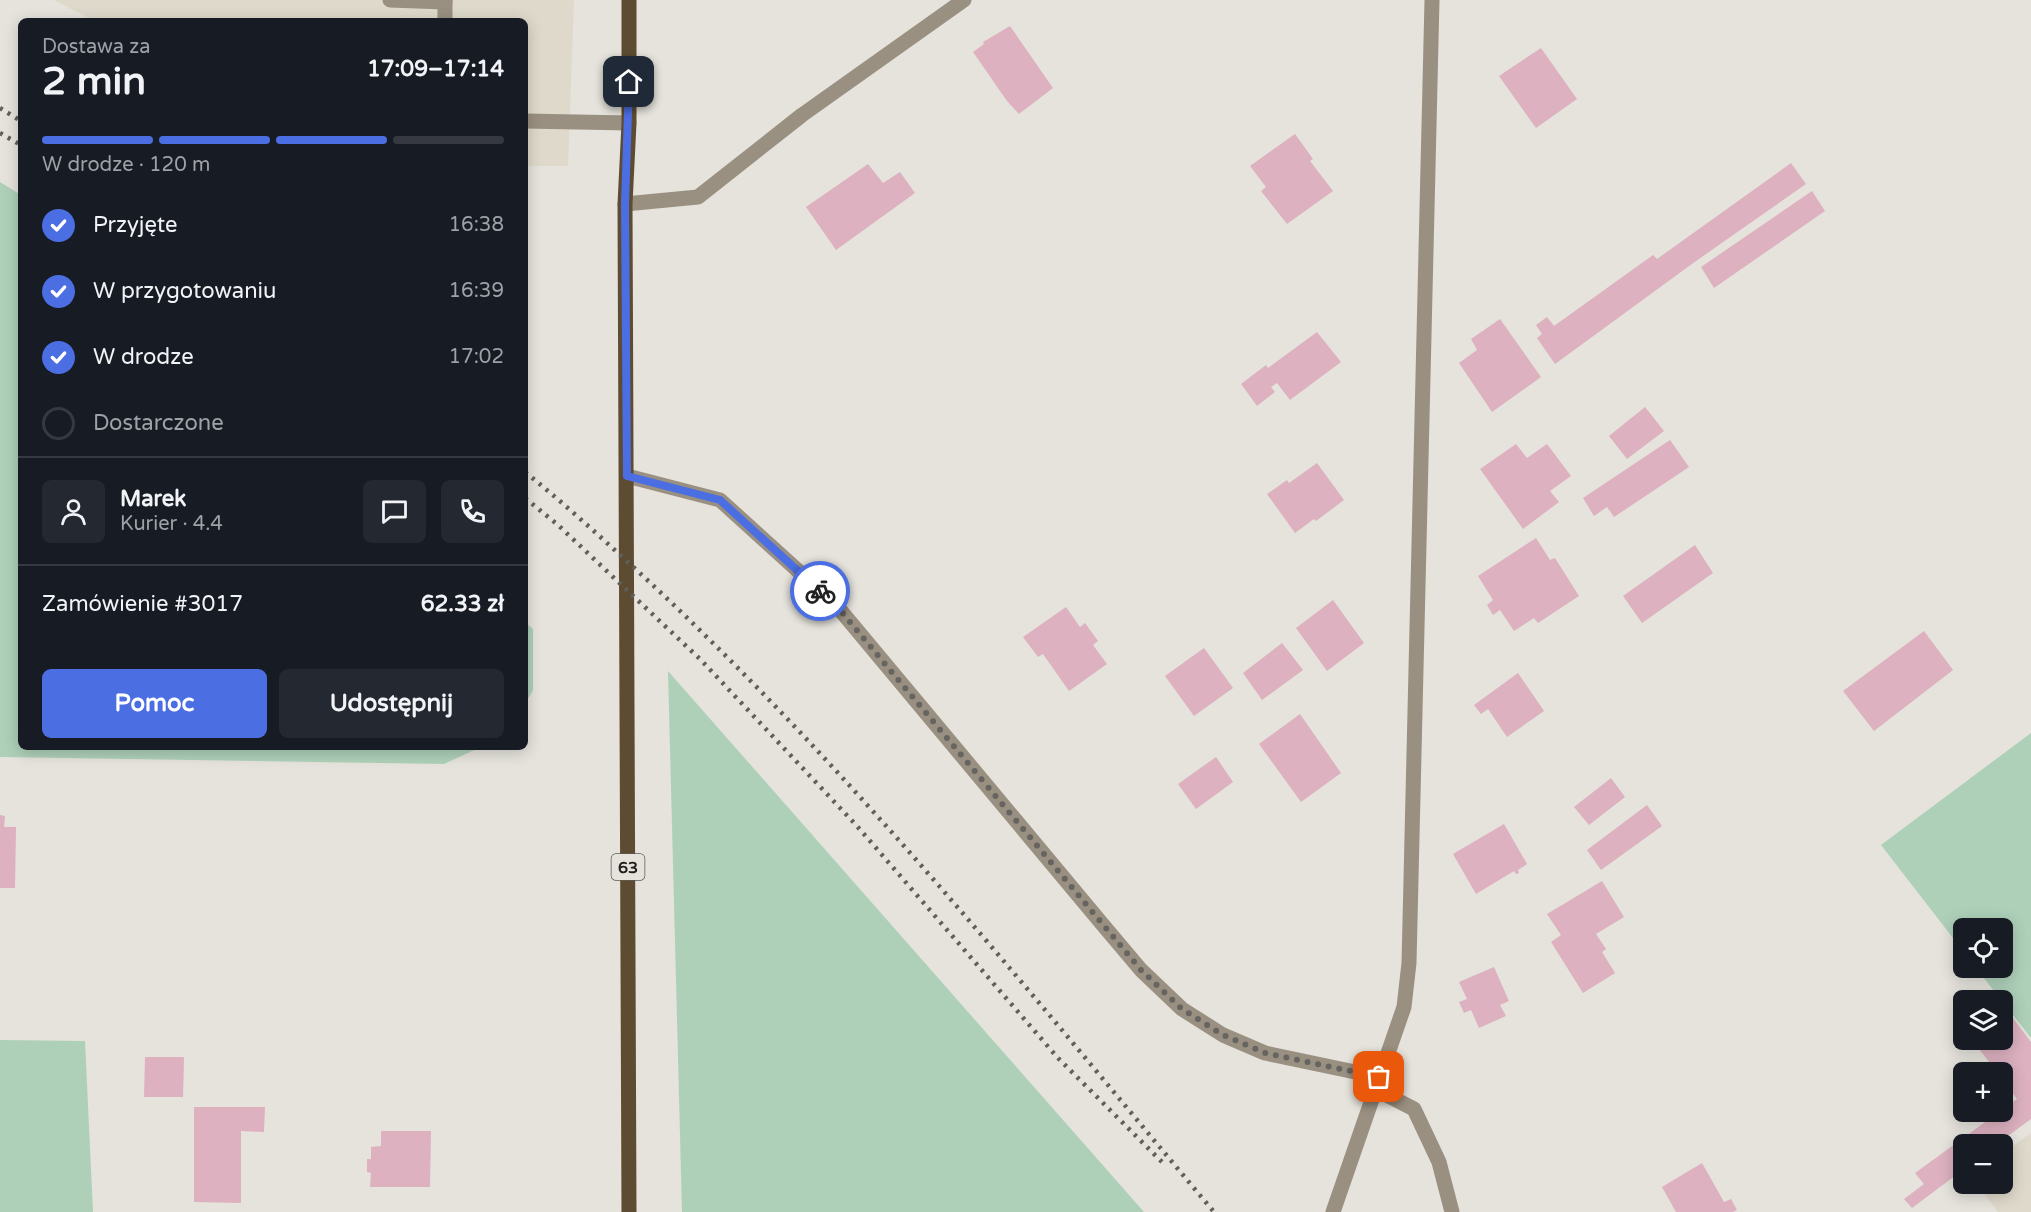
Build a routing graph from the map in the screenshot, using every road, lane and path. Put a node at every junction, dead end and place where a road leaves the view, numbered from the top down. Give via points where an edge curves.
1 (390, 0) edge
2 (629, 0) edge
3 (964, 0) edge
4 (1432, 0) edge
5 (446, 1) edge
6 (445, 18) edge
7 (528, 121) edge
8 (629, 123) junction
9 (625, 204) junction
10 (627, 476) junction
11 (1377, 1083) junction
12 (629, 1212) edge
13 (1333, 1212) edge
14 (1452, 1212) edge

1 - 5 street
2 - 8 main road, 63
3 - 9 street via 802,115 698,197
4 - 11 street via 1409,963 1404,1007
5 - 6 street
7 - 8 street
8 - 9 main road, 63
9 - 10 main road, 63
10 - 11 street via 720,500 836,605 1103,926 1182,1009 1223,1035 1265,1053
10 - 12 main road, 63
11 - 13 street
11 - 14 street via 1414,1109 1439,1162

